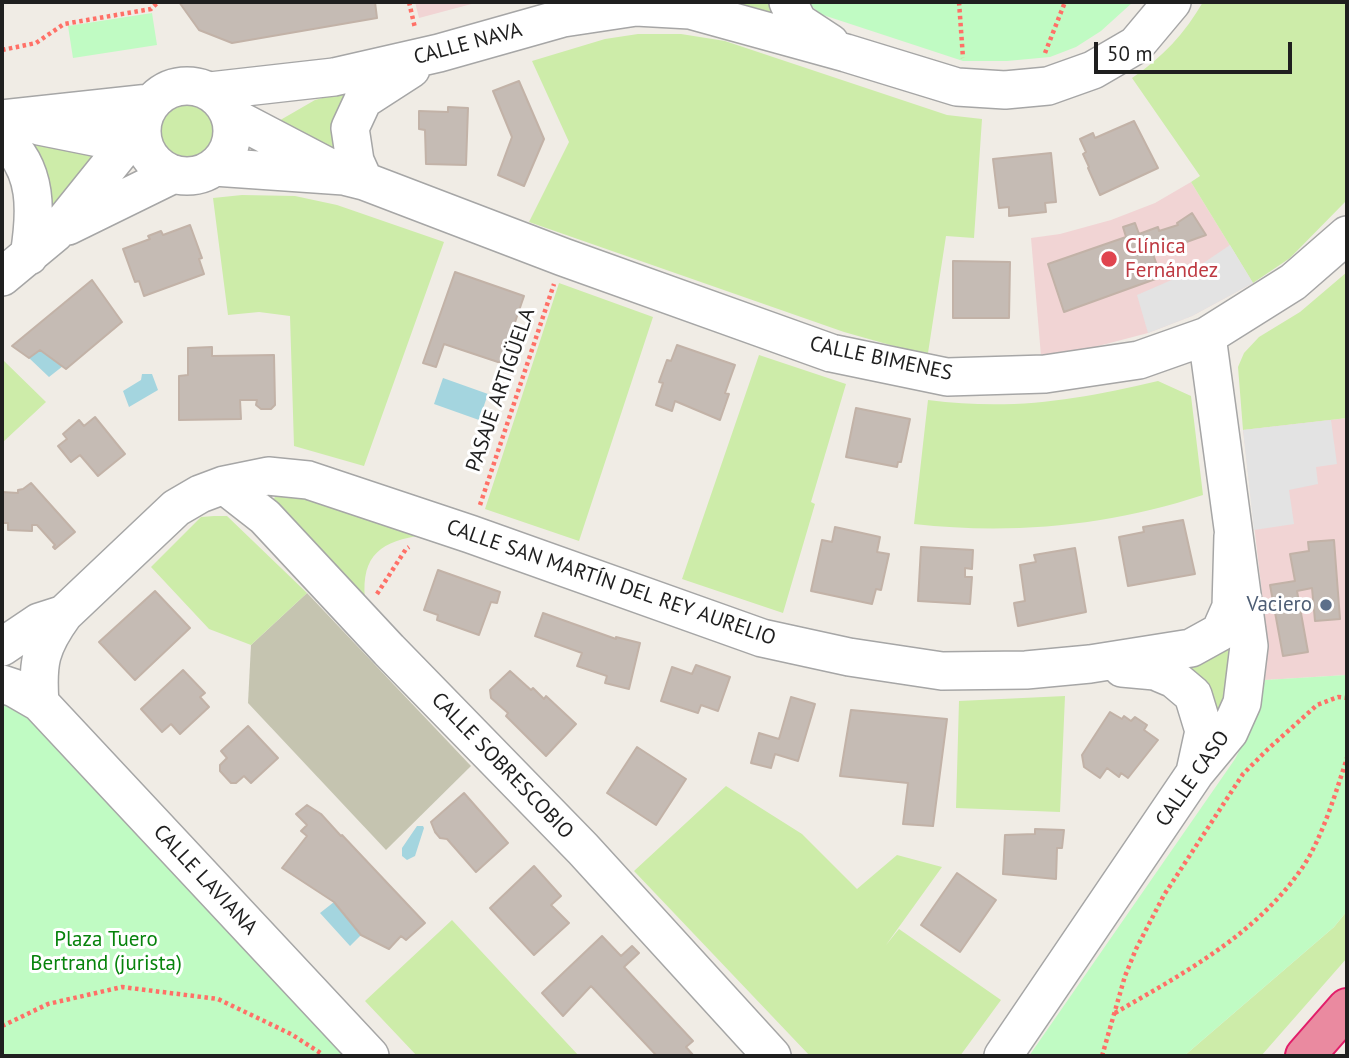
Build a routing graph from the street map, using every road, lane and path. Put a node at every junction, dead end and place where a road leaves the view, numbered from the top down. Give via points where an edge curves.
1 (158, 2) edge
2 (599, 2) edge
3 (788, 2) edge
4 (959, 2) edge
5 (1065, 2) edge
6 (1172, 2) edge
7 (563, 18) junction
8 (2, 50) edge
9 (439, 52) junction
10 (846, 53) junction
11 (334, 78) junction
12 (964, 87) junction
13 (1031, 88) junction
14 (230, 117) junction
15 (4, 125) edge
16 (141, 130) junction
17 (214, 167) junction
18 (174, 174) junction
19 (354, 178) junction
20 (1347, 235) edge
21 (28, 255) edge
22 (563, 257) junction
23 (1207, 335) junction
24 (224, 485) junction
25 (470, 534) junction
26 (1233, 536) junction
27 (416, 545) dead end
28 (378, 602) dead end
29 (64, 614) junction
30 (2, 647) edge
31 (1090, 664) junction
32 (2, 684) edge
33 (1347, 698) edge
34 (40, 703) junction
35 (1347, 758) edge
36 (1195, 773) junction
37 (1347, 1007) edge
38 (1114, 1013) junction
39 (2, 1026) edge
40 (326, 1056) edge
41 (370, 1056) edge
42 (772, 1056) edge
43 (1003, 1056) edge
44 (1102, 1056) edge
45 (1305, 1056) edge

1 - 8 path via 151,9 64,24 36,43
2 - 7 street, CALLE NAVA
3 - 10 street via 798,22
4 - 12 path
5 - 13 path
6 - 13 street via 1136,45 1093,69
7 - 9 street, CALLE NAVA
7 - 10 street via 636,7 690,10
9 - 11 street, CALLE NAVA
9 - 19 street via 363,100 351,128
10 - 12 street
11 - 14 street, CALLE NAVA
11 - 14 street, CALLE NAVA
12 - 13 street
14 - 16 street via 198,86 184,85 160,94
14 - 17 street via 229,148
14 - 19 street, CALLE BIMENES
15 - 16 street
15 - 21 street via 30,177 34,226
16 - 18 street via 151,159
16 - 21 street
17 - 18 street via 201,174
17 - 19 street, CALLE BIMENES
18 - 21 street
19 - 22 street, CALLE BIMENES
20 - 23 street, CALLE BIMENES via 1293,282
22 - 23 street, CALLE BIMENES via 831,353 947,377 1045,374 1139,360
22 - 25 path, PASAJE ARTIGÜELA
23 - 26 street, CALLE CASO
24 - 25 street, CALLE SAN MARTÍN DEL REY AURELIO via 268,476 308,480
24 - 29 street, CALLE SAN MARTÍN DEL REY AURELIO via 176,508
24 - 42 street, CALLE SOBRESCOBIO via 265,517 583,849
25 - 31 street, CALLE SAN MARTÍN DEL REY AURELIO via 762,638 849,657 942,671
26 - 31 street, CALLE SAN MARTÍN DEL REY AURELIO via 1231,607 1220,632 1191,648
26 - 36 street, CALLE CASO via 1249,646 1242,703 1229,732
27 - 28 path via 406,549 377,594
29 - 30 street, CALLE SAN MARTÍN DEL REY AURELIO via 39,622
29 - 34 street via 41,654 37,672
31 - 36 street via 1155,671 1193,695 1204,731
32 - 34 street, CALLE LAVIANA
33 - 38 path via 1338,696 1317,705 1243,774 1164,895 1125,975
34 - 41 street, CALLE LAVIANA
35 - 38 path via 1301,870 1274,902 1194,967
36 - 43 street, CALLE CASO
37 - 45 highway
38 - 44 path
39 - 40 path via 48,1004 122,987 218,999

